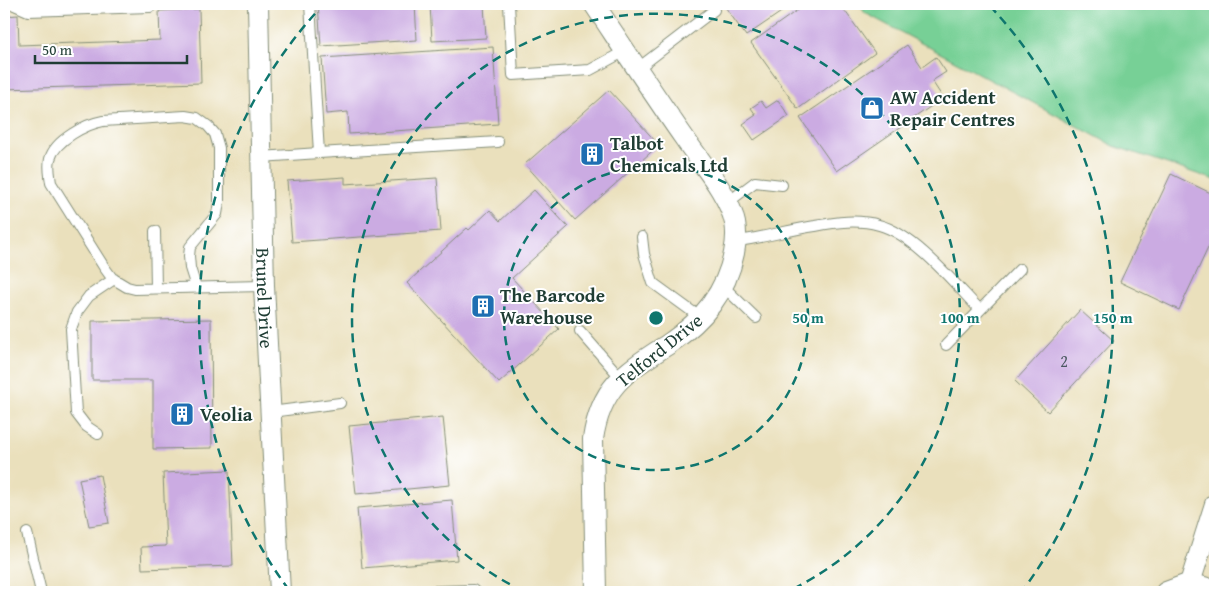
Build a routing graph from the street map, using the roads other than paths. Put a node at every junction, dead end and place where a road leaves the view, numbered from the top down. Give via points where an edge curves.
1 (12, 4) edge
2 (151, 4) edge
3 (258, 4) edge
4 (310, 4) edge
5 (509, 4) edge
6 (594, 4) edge
7 (714, 10) dead end
8 (625, 51) junction
9 (637, 69) junction
10 (498, 142) dead end
11 (319, 153) junction
12 (261, 157) junction
13 (782, 185) dead end
14 (727, 203) junction
15 (155, 231) dead end
16 (642, 237) dead end
17 (736, 241) junction
18 (1020, 269) dead end
19 (114, 279) junction
20 (264, 286) junction
21 (723, 286) junction
22 (156, 288) junction
23 (196, 288) junction
24 (980, 310) junction
25 (701, 318) junction
26 (756, 318) dead end
27 (580, 331) dead end
28 (946, 345) dead end
29 (621, 378) junction
30 (340, 403) dead end
31 (271, 412) junction
32 (98, 434) dead end
33 (1215, 504) edge
34 (27, 533) dead end
35 (1190, 583) junction
36 (41, 592) edge
37 (280, 592) edge
38 (408, 592) edge
39 (476, 592) edge
40 (596, 592) edge
41 (1166, 592) edge
42 (1215, 592) edge

1 - 2 lane via 28,11 150,7
3 - 12 street, Brunel Drive
4 - 11 lane
5 - 8 lane via 513,76 590,70
6 - 8 street, Telford Drive
7 - 9 lane
8 - 9 street, Telford Drive
9 - 14 street, Telford Drive
10 - 11 lane
11 - 12 lane
12 - 20 street, Brunel Drive
13 - 14 lane via 756,182
14 - 17 street, Telford Drive via 735,223
15 - 22 lane
16 - 25 lane via 653,283
17 - 21 street, Telford Drive via 732,264
17 - 24 lane via 845,222 881,225 914,244
18 - 24 lane
19 - 22 lane via 135,289
19 - 23 lane via 51,183 50,158 64,139 103,120 185,116 197,118 208,126 215,134 219,148 217,214 190,247 188,256
19 - 32 lane via 89,296 77,312 71,329 76,413
20 - 23 lane
20 - 31 street, Brunel Drive
21 - 25 street, Telford Drive
21 - 26 lane
22 - 23 lane
24 - 28 lane
25 - 29 street, Telford Drive
27 - 29 lane
29 - 40 street, Telford Drive via 602,406 593,439
30 - 31 lane
31 - 37 street, Brunel Drive
33 - 35 street
34 - 36 lane
35 - 41 street
35 - 42 street
38 - 39 lane

